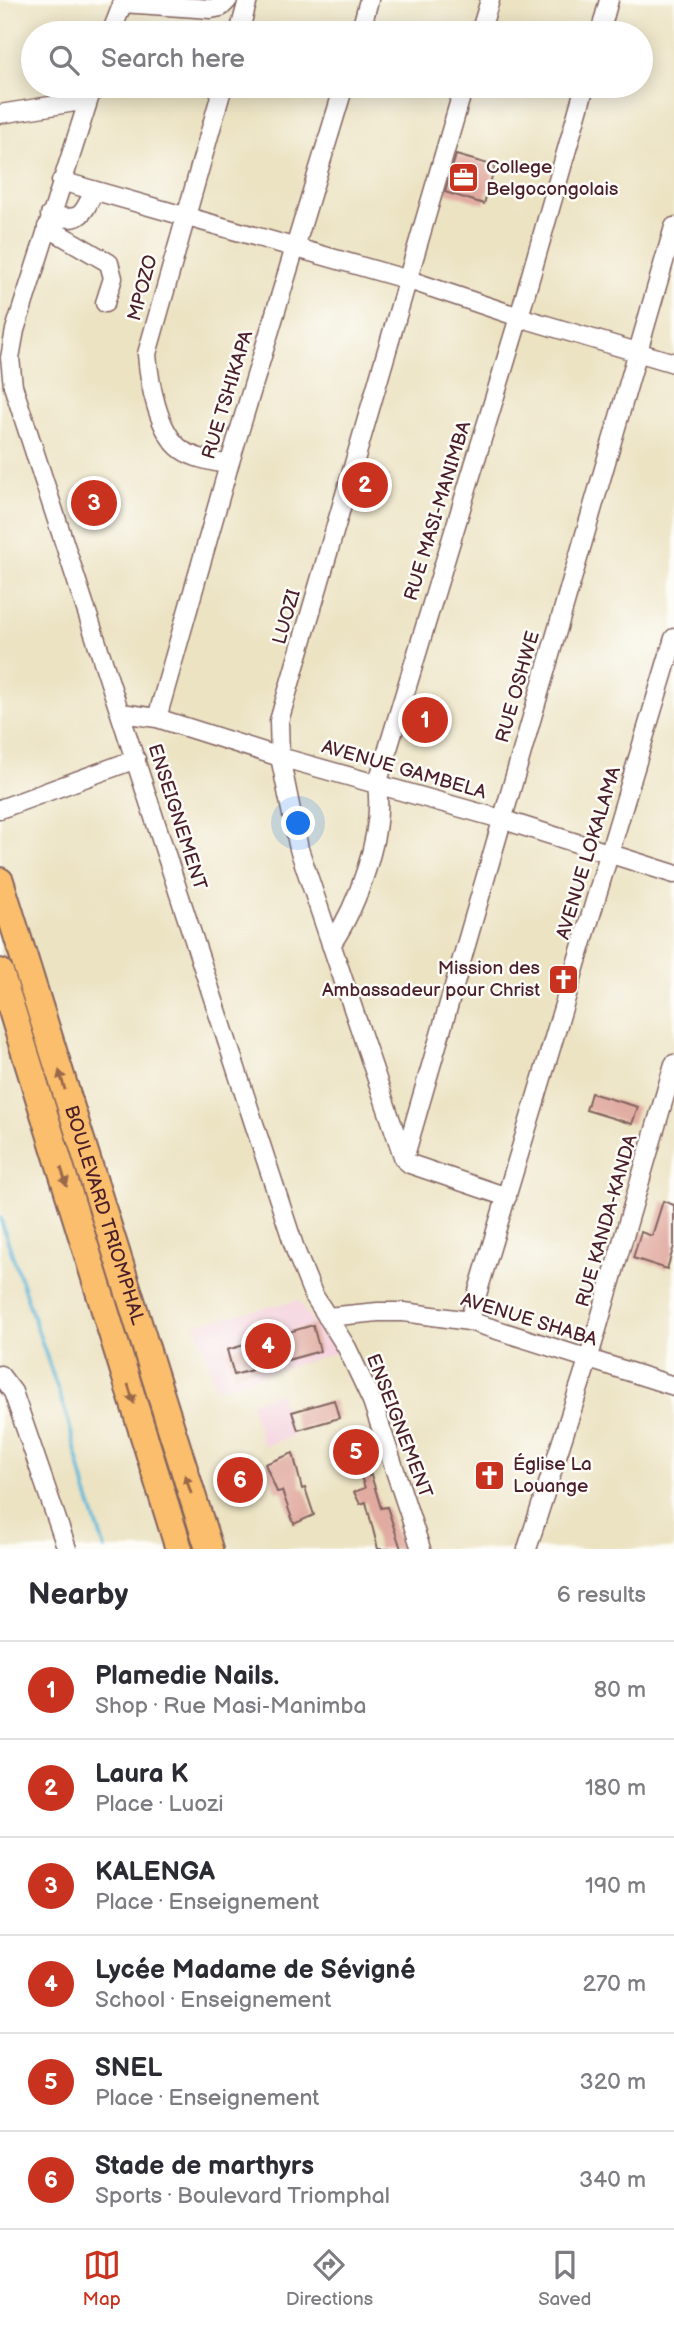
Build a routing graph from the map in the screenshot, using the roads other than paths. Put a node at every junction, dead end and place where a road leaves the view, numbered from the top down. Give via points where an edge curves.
1 (228, 0) edge
2 (248, 0) edge
3 (369, 0) edge
4 (490, 0) edge
5 (609, 0) edge
6 (158, 3) edge
7 (117, 11) edge
8 (242, 21) edge
9 (363, 21) edge
10 (484, 21) edge
11 (603, 21) edge
12 (69, 98) edge
13 (88, 98) edge
14 (220, 98) edge
15 (340, 98) edge
16 (461, 98) edge
17 (583, 98) edge
18 (0, 114) edge
19 (61, 181) junction
20 (94, 191) junction
21 (185, 217) junction
22 (49, 221) junction
23 (674, 228) edge
24 (295, 249) junction
25 (409, 280) junction
26 (105, 303) dead end
27 (519, 317) junction
28 (638, 352) junction
29 (674, 363) edge
30 (229, 464) junction
31 (674, 638) edge
32 (121, 713) junction
33 (157, 718) junction
34 (280, 757) junction
35 (136, 759) junction
36 (377, 785) junction
37 (0, 809) edge
38 (501, 819) junction
39 (611, 854) junction
40 (674, 874) edge
41 (0, 881) edge
42 (331, 945) junction
43 (0, 972) edge
44 (674, 1064) edge
45 (404, 1159) junction
46 (507, 1197) junction
47 (327, 1317) junction
48 (469, 1321) junction
49 (588, 1360) junction
50 (0, 1375) edge
51 (674, 1386) edge
52 (67, 1549) edge
53 (179, 1549) edge
54 (209, 1549) edge
55 (421, 1549) edge
56 (527, 1549) edge

1 - 6 street via 211,9
2 - 8 street
3 - 9 street
4 - 10 street
5 - 11 street
6 - 7 street
12 - 18 street
13 - 19 street, ENSEIGNEMENT
14 - 21 street, MPOZO
15 - 24 street, RUE TSHIKAPA
16 - 25 street, LUOZI
17 - 27 street, RUE MASI-MANIMBA
19 - 20 street
19 - 22 street, ENSEIGNEMENT
20 - 21 street
20 - 22 street via 80,216
21 - 24 street
21 - 30 street, MPOZO via 147,354 149,379 169,434 180,449
22 - 26 street via 109,263 113,278
22 - 32 street, ENSEIGNEMENT via 15,330 10,358 13,386
23 - 28 street, RUE OSHWE
24 - 25 street
24 - 30 street, RUE TSHIKAPA
25 - 27 street
25 - 34 street, LUOZI via 279,721
27 - 28 street
27 - 36 street, RUE MASI-MANIMBA
28 - 29 street
28 - 38 street, RUE OSHWE
30 - 33 street, RUE TSHIKAPA
31 - 39 street, AVENUE LOKALAMA
32 - 33 street, AVENUE GAMBELA
32 - 35 street, ENSEIGNEMENT
33 - 34 street, AVENUE GAMBELA
34 - 36 street, AVENUE GAMBELA
34 - 42 street, LUOZI via 299,849
35 - 37 street
35 - 47 street, ENSEIGNEMENT via 304,1276
36 - 38 street, AVENUE GAMBELA
36 - 42 street, RUE MASI-MANIMBA via 378,815 368,862 344,925
38 - 39 street, AVENUE GAMBELA
38 - 45 street, RUE OSHWE
39 - 40 street, AVENUE GAMBELA
39 - 46 street, AVENUE LOKALAMA
54 -> 41 highway, BOULEVARD TRIOMPHAL
42 - 45 street, LUOZI
43 -> 53 highway, BOULEVARD TRIOMPHAL
44 - 49 street, RUE KANDA-KANDA
45 - 46 street
46 - 48 street, AVENUE LOKALAMA
47 - 48 street, AVENUE SHABA via 378,1311
47 - 55 street, ENSEIGNEMENT via 372,1401
48 - 49 street, AVENUE SHABA
49 - 51 street, AVENUE SHABA
49 - 56 street, RUE KANDA-KANDA
50 - 52 street via 13,1392

